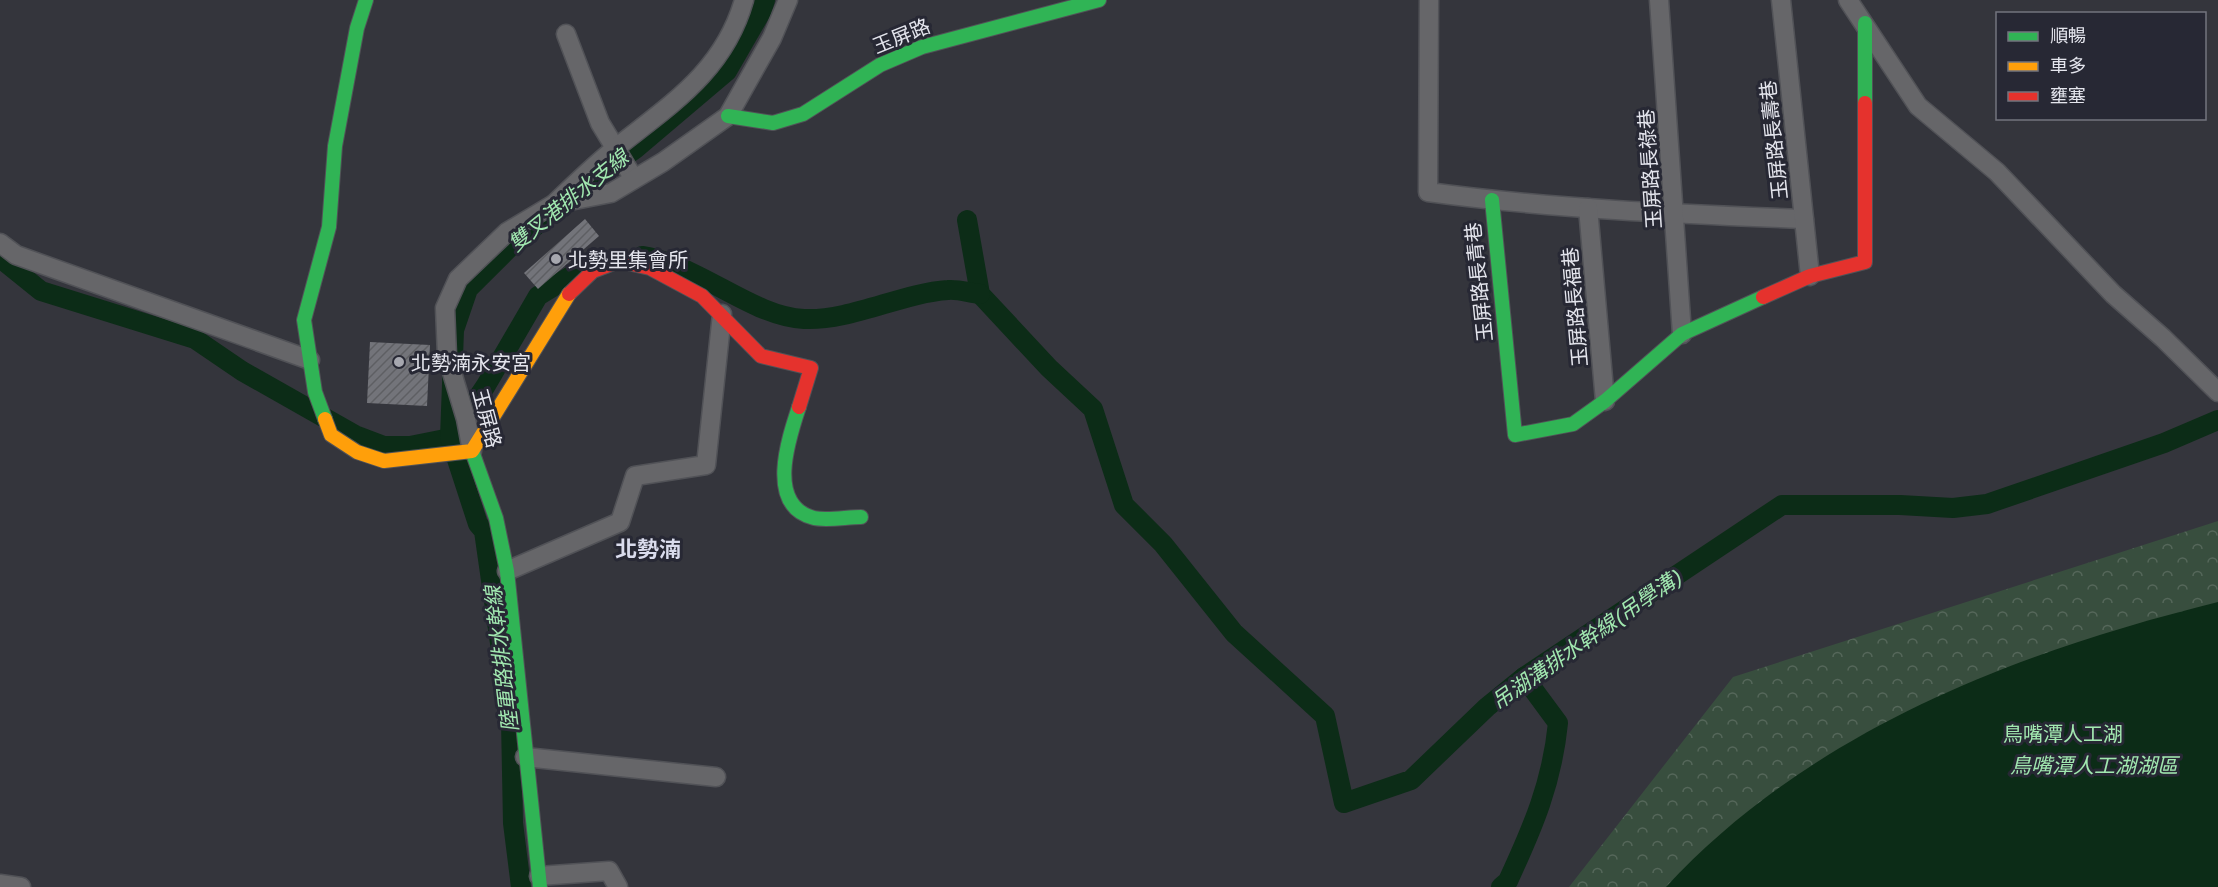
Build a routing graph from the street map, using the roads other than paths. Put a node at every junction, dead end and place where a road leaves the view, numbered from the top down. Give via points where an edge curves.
1 (366, 0) edge
2 (744, 0) edge
3 (788, 0) edge
4 (1099, 0) edge
5 (1430, 0) edge
6 (1659, 0) edge
7 (1781, 0) edge
8 (1848, 0) edge
9 (1865, 23) junction
10 (566, 34) dead end
11 (728, 116) junction
12 (615, 148) junction
13 (634, 179) junction
14 (1492, 200) junction
15 (554, 204) junction
16 (1588, 208) junction
17 (1675, 214) junction
18 (1804, 219) junction
19 (0, 243) edge
20 (1810, 276) junction
21 (722, 314) junction
22 (1682, 334) junction
23 (310, 360) junction
24 (2218, 392) edge
25 (1605, 401) junction
26 (470, 439) junction
27 (861, 516) dead end
28 (507, 571) junction
29 (525, 757) junction
30 (716, 777) dead end
31 (540, 882) edge
32 (0, 884) edge
33 (21, 887) edge
34 (618, 887) edge

1 - 23 street via 335,146 329,227 304,320
2 - 12 street via 738,21 711,64 673,105
3 - 11 street, 玉屏路 via 772,38
4 - 11 street, 玉屏路 via 922,47 880,65 803,114 773,123
5 - 14 street, 玉屏路長青巷 via 1428,192
6 - 17 street, 玉屏路長祿巷
7 - 18 street, 玉屏路長壽巷
8 - 9 street
9 - 20 street via 1865,262
9 - 24 street via 1918,106 1997,172 2113,294
10 - 12 street via 600,123
11 - 13 street, 玉屏路
12 - 13 street
12 - 15 street
13 - 15 street, 玉屏路 via 611,193
14 - 16 street
14 - 25 street, 玉屏路長青巷 via 1515,435 1573,424
15 - 26 street, 玉屏路 via 507,232 458,279 445,308 447,356
16 - 17 street
16 - 25 street, 玉屏路長福巷
17 - 18 street
17 - 22 street, 玉屏路長祿巷
18 - 20 street, 玉屏路長壽巷
19 - 23 street via 16,255
20 - 22 street
21 - 26 street via 702,296 650,268 619,261 593,271 571,291 502,403
21 - 27 street via 761,356 811,368 789,438 784,488 791,505 814,518
21 - 28 street via 706,465 635,476 620,522
22 - 25 street
23 - 26 street, 玉屏路 via 315,392 331,435 357,452 384,461 445,454
26 - 28 street, 玉屏路 via 496,518
28 - 29 street, 玉屏路
29 - 30 street
29 - 31 street, 玉屏路
31 - 34 street via 609,871
32 - 33 street

